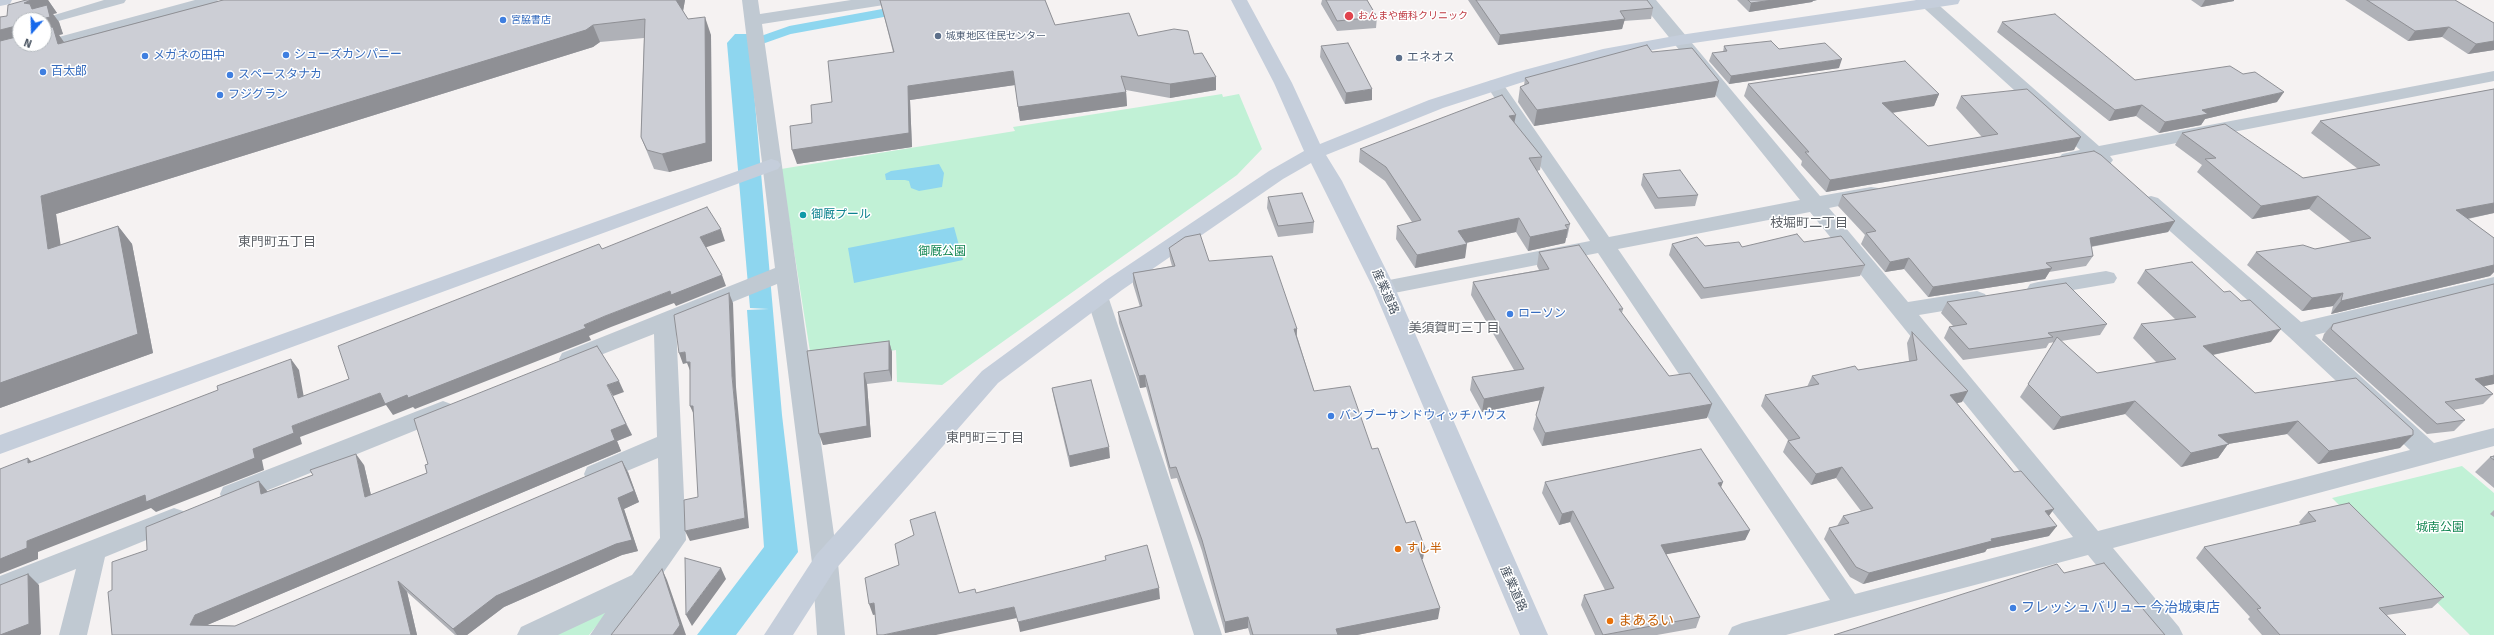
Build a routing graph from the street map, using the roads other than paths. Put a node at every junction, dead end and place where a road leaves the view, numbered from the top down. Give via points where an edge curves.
1 (4, 0) edge
2 (119, 0) edge
3 (211, 0) edge
4 (750, 0) edge
5 (884, 0) edge
6 (1239, 0) edge
7 (1647, 0) edge
8 (1952, 0) edge
9 (0, 1) edge
10 (1925, 2) edge
11 (52, 19) edge
12 (754, 20) junction
13 (1680, 40) junction
14 (0, 57) edge
15 (2494, 76) edge
16 (1495, 85) junction
17 (1315, 153) junction
18 (2095, 154) junction
19 (2049, 162) edge
20 (771, 165) junction
21 (2119, 174) edge
22 (1886, 190) edge
23 (2137, 190) edge
24 (1816, 202) junction
25 (1603, 244) junction
26 (786, 272) junction
27 (2106, 278) dead end
28 (2494, 284) edge
29 (1384, 288) junction
30 (2020, 292) edge
31 (1997, 295) edge
32 (1098, 299) junction
33 (1904, 310) junction
34 (665, 320) junction
35 (2297, 331) junction
36 (547, 368) edge
37 (465, 401) edge
38 (2494, 437) edge
39 (670, 442) junction
40 (0, 445) edge
41 (2431, 454) junction
42 (575, 483) edge
43 (2092, 542) junction
44 (94, 550) junction
45 (825, 563) junction
46 (642, 583) junction
47 (0, 588) edge
48 (1850, 608) junction
49 (73, 635) edge
50 (530, 635) edge
51 (604, 635) edge
52 (778, 635) edge
53 (831, 635) edge
54 (1208, 635) edge
55 (1534, 635) edge
56 (1742, 635) edge
57 (2169, 635) edge

1 - 9 street
2 - 11 lane
3 - 14 lane
4 - 12 street
5 - 12 street
6 - 17 street, 産業道路 via 1283,83
7 - 13 street
8 - 10 street
10 - 13 street
10 - 18 street
12 - 20 street
13 - 16 street via 1603,54
13 - 24 street via 1731,91
15 - 18 street
16 - 17 street via 1430,107
16 - 25 street
17 - 29 street, 産業道路 via 1332,181
17 - 32 street via 1270,179 1114,285
18 - 19 street
18 - 21 street
20 - 26 street
20 - 40 street
22 - 24 street
23 - 35 street
24 - 25 street
24 - 33 street
25 - 29 street
25 - 48 street
26 - 34 street
26 - 45 street
27 - 30 street
28 - 35 street
29 - 55 street, 産業道路
31 - 33 street
32 - 45 street via 990,377
32 - 54 street
33 - 43 street
34 - 36 street
34 - 39 street
35 - 41 street
37 - 44 street
38 - 41 street
39 - 42 street
39 - 46 street via 673,540
41 - 43 street
43 - 48 street
43 - 57 street
44 - 47 street
44 - 49 street
45 - 52 street
45 - 53 street
46 - 50 street
46 - 51 street
48 - 56 street

